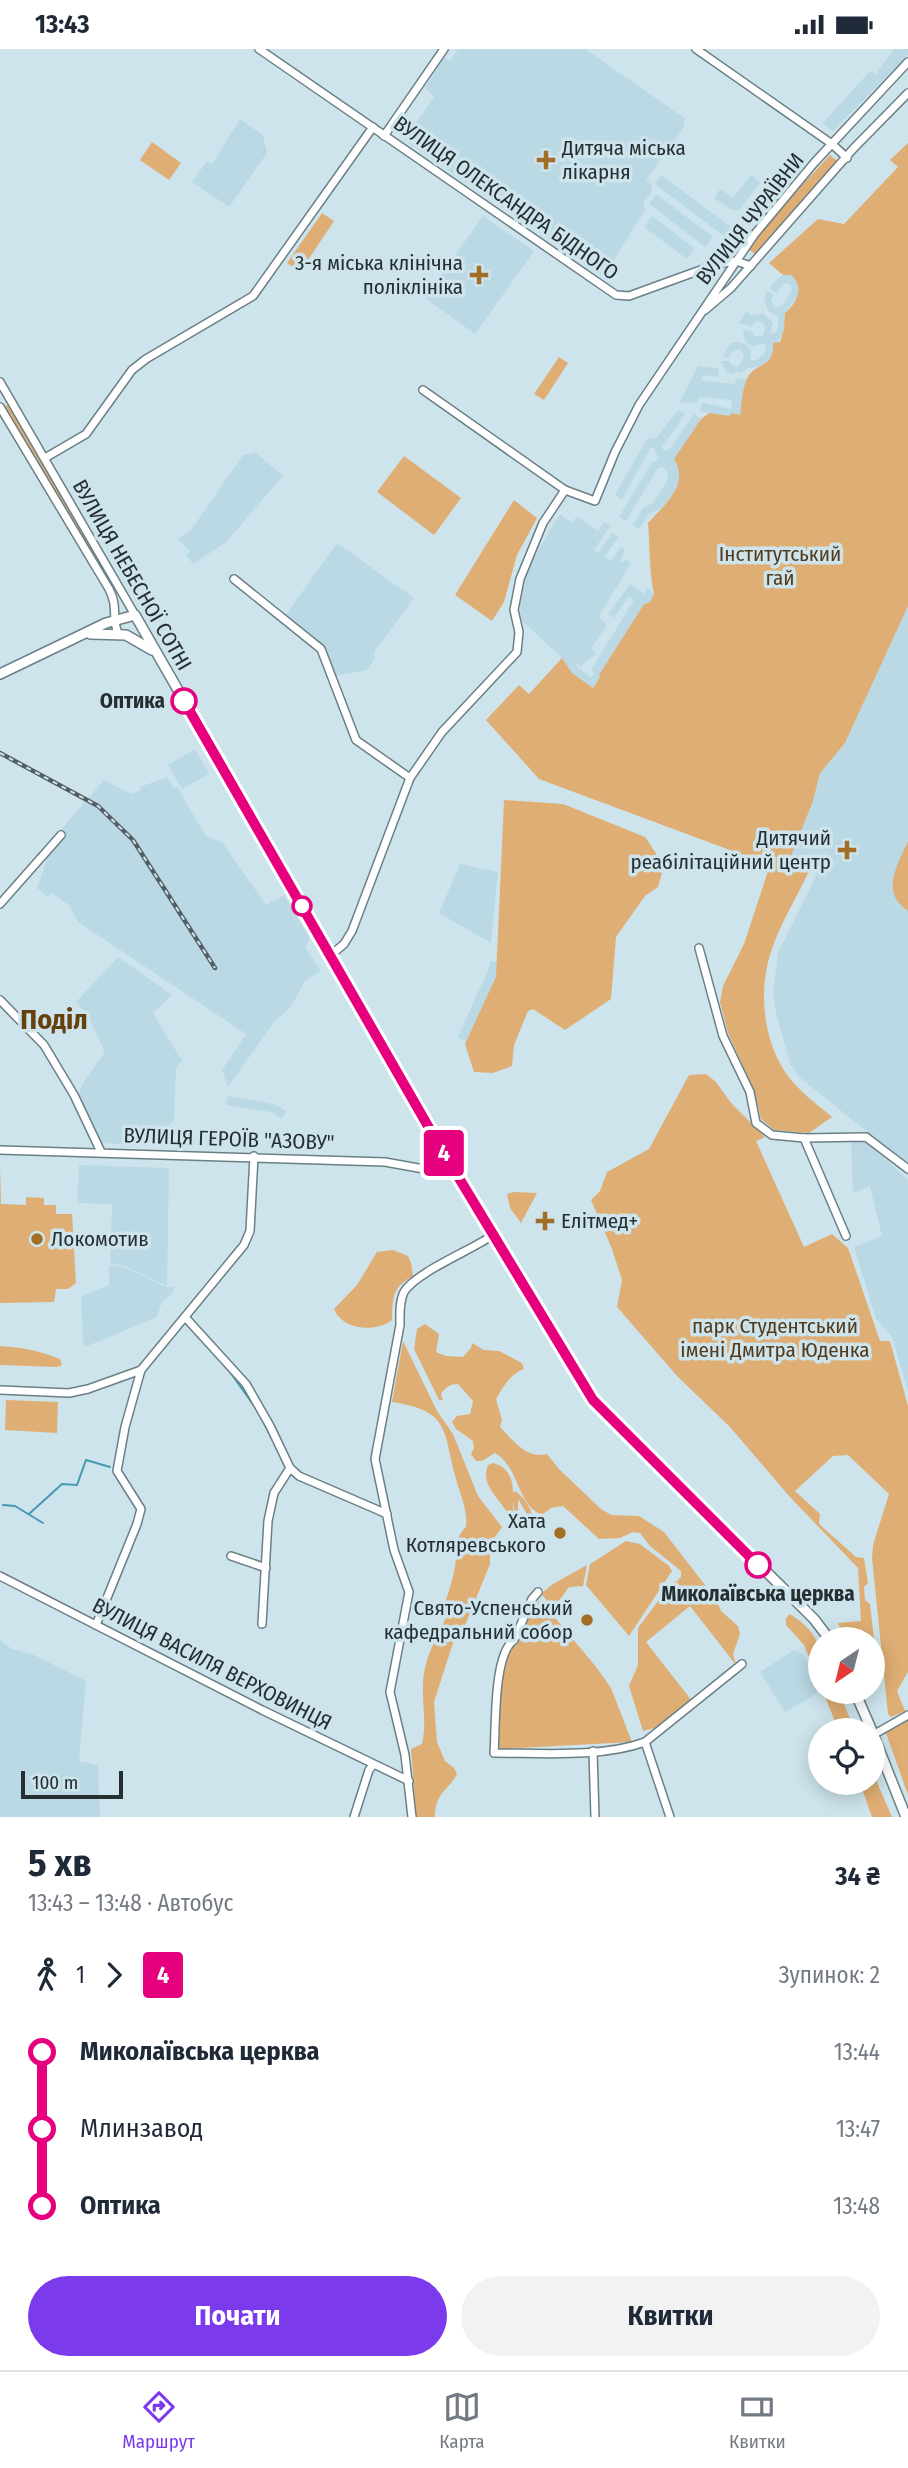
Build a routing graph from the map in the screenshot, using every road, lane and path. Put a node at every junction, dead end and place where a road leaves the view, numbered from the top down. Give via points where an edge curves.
1 (259, 49) edge
2 (444, 49) edge
3 (696, 49) edge
4 (908, 62) edge
5 (908, 93) edge
6 (373, 127) junction
7 (384, 136) junction
8 (832, 144) junction
9 (847, 158) junction
10 (736, 261) junction
11 (751, 266) junction
12 (697, 317) junction
13 (0, 383) edge
14 (423, 390) dead end
15 (9, 398) junction
16 (0, 405) edge
17 (45, 459) junction
18 (565, 490) junction
19 (113, 577) junction
20 (234, 579) dead end
21 (105, 582) junction
22 (135, 615) junction
23 (115, 619) junction
24 (144, 632) junction
25 (118, 633) junction
26 (78, 636) junction
27 (130, 637) junction
28 (156, 653) junction
29 (0, 674) edge
30 (410, 778) junction
31 (61, 835) dead end
32 (0, 904) edge
33 (699, 948) dead end
34 (331, 955) junction
35 (0, 1000) edge
36 (804, 1138) junction
37 (0, 1150) edge
38 (101, 1152) junction
39 (254, 1156) junction
40 (908, 1169) edge
41 (457, 1175) junction
42 (493, 1235) junction
43 (846, 1236) dead end
44 (185, 1317) junction
45 (141, 1370) junction
46 (0, 1390) edge
47 (290, 1468) junction
48 (387, 1514) junction
49 (231, 1556) dead end
50 (266, 1568) junction
51 (0, 1576) edge
52 (538, 1592) dead end
53 (262, 1624) dead end
54 (96, 1625) junction
55 (820, 1627) edge
56 (742, 1664) dead end
57 (908, 1715) edge
58 (885, 1727) edge
59 (645, 1742) junction
60 (593, 1751) junction
61 (885, 1764) edge
62 (373, 1765) junction
63 (409, 1780) junction
64 (354, 1817) edge
65 (412, 1817) edge
66 (595, 1817) edge
67 (670, 1817) edge
68 (906, 1817) edge

1 - 6 street, ВУЛИЦЯ ОЛЕКСАНДРА БІДНОГО
2 - 7 street
3 - 8 street
4 - 8 street, ВУЛИЦЯ ЧУРАЇВНИ
5 - 9 street, ВУЛИЦЯ ЧУРАЇВНИ
6 - 7 street, ВУЛИЦЯ ОЛЕКСАНДРА БІДНОГО
6 - 17 street via 253,296 146,359 132,370 86,434
7 - 10 street, ВУЛИЦЯ ОЛЕКСАНДРА БІДНОГО via 616,295 629,296
8 - 9 street, ВУЛИЦЯ ЧУРАЇВНИ
8 - 10 street, ВУЛИЦЯ ЧУРАЇВНИ via 782,199
9 - 11 street, ВУЛИЦЯ ЧУРАЇВНИ
10 - 11 street
10 - 12 street, ВУЛИЦЯ ЧУРАЇВНИ
11 - 12 street, ВУЛИЦЯ ЧУРАЇВНИ
12 - 18 street, ВУЛИЦЯ ЧУРАЇВНИ via 639,405 595,502
13 - 15 street, ВУЛИЦЯ НЕБЕСНОЇ СОТНІ
14 - 18 street
15 - 16 street
15 - 17 street, ВУЛИЦЯ НЕБЕСНОЇ СОТНІ
16 - 21 street, ВУЛИЦЯ НЕБЕСНОЇ СОТНІ
17 - 19 street, ВУЛИЦЯ НЕБЕСНОЇ СОТНІ
18 - 30 street via 543,523 520,579 514,610 517,652 442,732
19 - 21 street via 111,583
19 - 22 street, ВУЛИЦЯ НЕБЕСНОЇ СОТНІ
20 - 30 street via 321,649 356,740
21 - 23 street, ВУЛИЦЯ НЕБЕСНОЇ СОТНІ via 115,602
22 - 23 main road
22 - 24 main road, ВУЛИЦЯ НЕБЕСНОЇ СОТНІ
23 - 25 street, ВУЛИЦЯ НЕБЕСНОЇ СОТНІ
23 - 26 main road
24 - 27 main road
24 - 28 main road, ВУЛИЦЯ НЕБЕСНОЇ СОТНІ
25 - 26 main road
25 - 27 main road
26 - 29 main road
27 - 28 main road
28 - 34 main road, ВУЛИЦЯ НЕБЕСНОЇ СОТНІ
30 - 34 street via 352,931
31 - 32 street
33 - 36 street via 723,1036 750,1093 756,1123 772,1135
34 - 41 main road, ВУЛИЦЯ НЕБЕСНОЇ СОТНІ
35 - 38 street via 44,1045
36 - 40 street via 866,1136
36 - 43 street
37 - 38 street, ВУЛИЦЯ ГЕРОЇВ "АЗОВУ"
38 - 39 street, ВУЛИЦЯ ГЕРОЇВ "АЗОВУ"
39 - 41 street, ВУЛИЦЯ ГЕРОЇВ "АЗОВУ" via 384,1162
39 - 44 street via 250,1231 244,1245
41 - 42 main road, ВУЛИЦЯ НЕБЕСНОЇ СОТНІ
42 - 48 street via 410,1285 402,1297 375,1459
42 - 55 main road, ВУЛИЦЯ НЕБЕСНОЇ СОТНІ via 593,1400
44 - 45 street
44 - 47 street via 246,1384
45 - 46 street via 69,1393
45 - 54 street via 117,1471 141,1509
47 - 48 street
47 - 50 street via 274,1493
48 - 63 street via 409,1592 390,1692
49 - 50 street
50 - 53 street
51 - 54 street, ВУЛИЦЯ ВАСИЛЯ ВЕРХОВИНЦЯ
52 - 60 street via 501,1661 494,1753
54 - 62 street, ВУЛИЦЯ ВАСИЛЯ ВЕРХОВИНЦЯ
56 - 59 street
57 - 58 street
59 - 60 street
59 - 67 street
60 - 66 street
61 - 68 main road
62 - 63 street, ВУЛИЦЯ ВАСИЛЯ ВЕРХОВИНЦЯ
62 - 64 street
63 - 65 street

